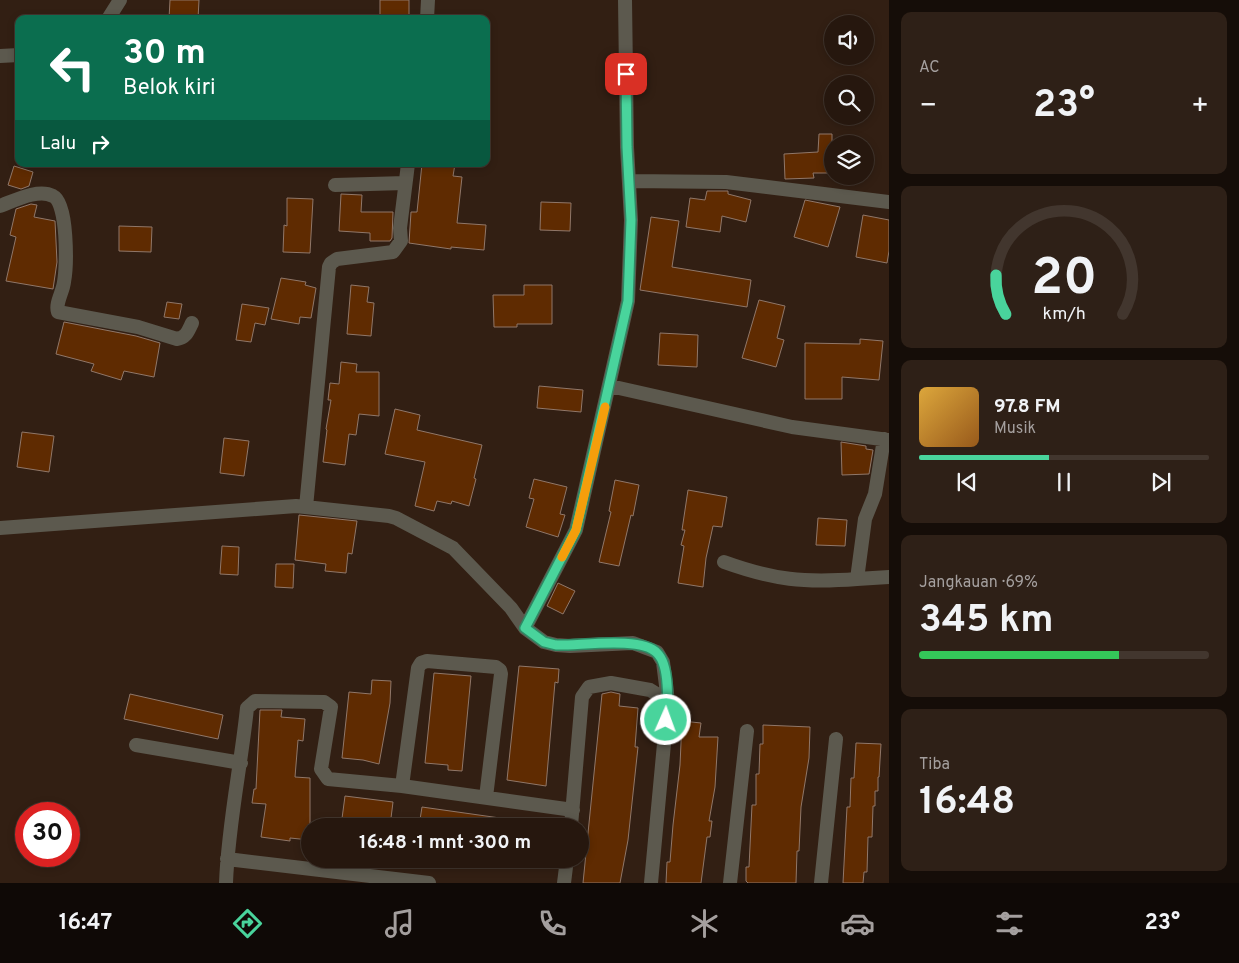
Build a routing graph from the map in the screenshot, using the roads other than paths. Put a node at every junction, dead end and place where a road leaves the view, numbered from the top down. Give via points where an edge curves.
1 (120, 0) edge
2 (428, 0) edge
3 (625, 0) edge
4 (111, 15) edge
5 (426, 15) edge
6 (15, 55) edge
7 (0, 56) edge
8 (408, 167) edge
9 (629, 181) junction
10 (405, 183) junction
11 (335, 185) dead end
12 (889, 202) edge
13 (0, 206) edge
14 (192, 323) dead end
15 (610, 386) junction
16 (887, 439) edge
17 (306, 507) junction
18 (0, 528) edge
19 (724, 562) dead end
20 (889, 577) edge
21 (858, 579) junction
22 (525, 628) junction
23 (668, 702) junction
24 (747, 732) dead end
25 (836, 739) dead end
26 (136, 744) dead end
27 (241, 763) junction
28 (402, 786) junction
29 (486, 797) junction
30 (573, 810) junction
31 (572, 818) edge
32 (227, 858) junction
33 (566, 868) edge
34 (399, 881) edge
35 (226, 883) edge
36 (428, 883) edge
37 (564, 883) edge
38 (650, 883) edge
39 (730, 883) edge
40 (821, 883) edge

1 - 4 street
2 - 5 street
3 - 9 street
6 - 7 street
8 - 10 street
9 - 12 street via 726,182
9 - 15 street via 628,301
10 - 11 street
10 - 17 street via 401,241 393,252 337,259 329,267
13 - 14 street via 46,194 53,196 61,206 66,257 64,285 57,306 61,314 138,327 176,339 186,334
15 - 16 street via 792,427
15 - 22 street via 576,530
16 - 21 street via 875,494 865,519
17 - 18 street
17 - 22 street via 396,518 454,548 511,608
19 - 21 street via 784,579 819,582
20 - 21 street
22 - 23 street via 544,642 556,645 633,644 657,652 663,662
23 - 30 street via 650,690 611,683 597,684 584,691
23 - 38 street
24 - 39 street
25 - 40 street
26 - 27 street
27 - 28 street via 247,708 251,703 324,702 331,707 321,770 324,776
27 - 32 street
28 - 29 street
28 - 29 street via 421,663 496,667 501,674
29 - 30 street
30 - 31 street
32 - 34 street
32 - 35 street
33 - 37 street
34 - 36 street

